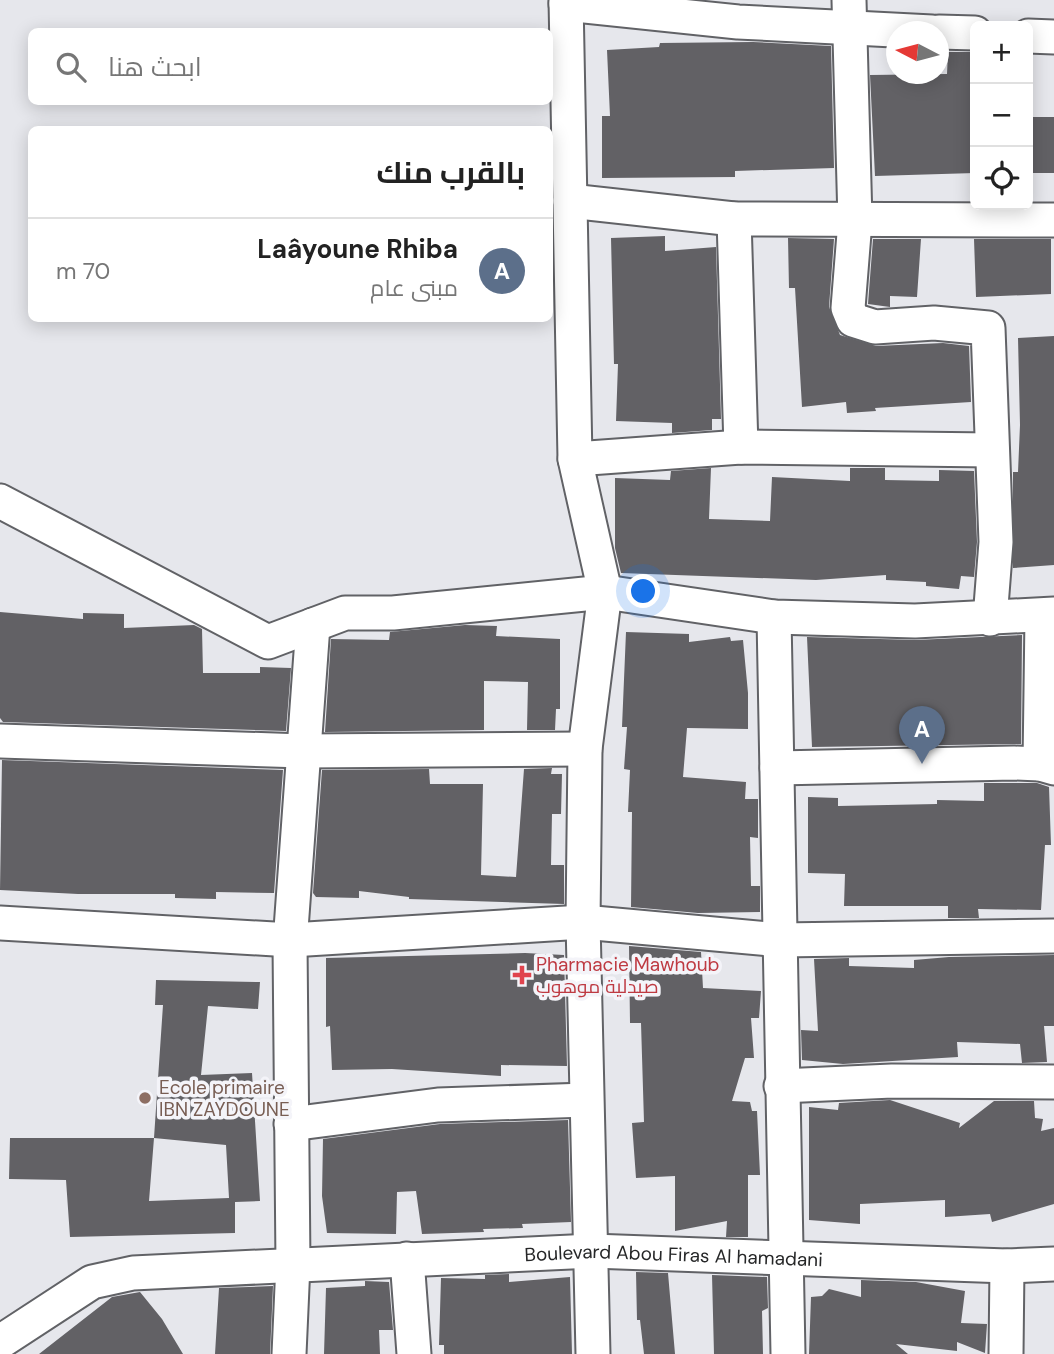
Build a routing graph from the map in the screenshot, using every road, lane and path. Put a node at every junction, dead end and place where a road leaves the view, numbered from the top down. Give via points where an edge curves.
1 (566, 2) edge
2 (739, 11) edge
3 (849, 14) edge
4 (886, 22) edge
5 (949, 32) edge
6 (970, 33) edge
7 (1033, 36) edge
8 (1054, 37) edge
9 (570, 201) junction
10 (734, 219) junction
11 (1054, 220) edge
12 (855, 221) junction
13 (741, 447) junction
14 (992, 450) junction
15 (575, 459) junction
16 (0, 501) edge
17 (605, 592) junction
18 (1048, 615) edge
19 (774, 617) junction
20 (990, 619) junction
21 (313, 625) junction
22 (0, 741) edge
23 (585, 749) junction
24 (303, 751) junction
25 (1047, 766) edge
26 (777, 768) junction
27 (583, 922) junction
28 (0, 923) edge
29 (1054, 936) edge
30 (291, 940) junction
31 (780, 940) junction
32 (1054, 1082) edge
33 (781, 1086) junction
34 (586, 1100) junction
35 (291, 1124) junction
36 (592, 1251) junction
37 (788, 1258) junction
38 (407, 1259) junction
39 (1054, 1264) edge
40 (293, 1265) junction
41 (1007, 1266) junction
42 (0, 1342) edge
43 (289, 1354) edge
44 (414, 1354) edge
45 (593, 1354) edge
46 (788, 1354) edge
47 (1006, 1354) edge

1 - 2 street
1 - 9 street
2 - 3 street
3 - 4 street
3 - 12 street
5 - 6 street
7 - 8 street
9 - 10 street
9 - 15 street
10 - 12 street
10 - 13 street
11 - 12 street
12 - 14 street via 848,304 853,320 875,327 934,323 988,328
13 - 14 street
13 - 15 street
14 - 20 street via 996,542
15 - 17 street
16 - 21 street via 268,642
17 - 19 street
17 - 21 street via 393,613 345,613
17 - 23 street
18 - 20 street
18 - 25 street
19 - 20 street
19 - 26 street
21 - 24 street
22 - 24 street
23 - 24 street
23 - 27 street
24 - 30 street
25 - 26 street
26 - 31 street
27 - 30 street
27 - 31 street
27 - 34 street
28 - 30 street
29 - 31 street
30 - 35 street
31 - 33 street
32 - 33 street
33 - 37 street
34 - 35 street via 438,1105
34 - 36 street
35 - 40 street
36 - 37 street, Boulevard Abou Firas Al hamadani
36 - 38 street, Boulevard Abou Firas Al hamadani
36 - 45 street
37 - 41 street, Boulevard Abou Firas Al hamadani
37 - 46 street
38 - 40 street, Boulevard Abou Firas Al hamadani
38 - 44 street
39 - 41 street, Boulevard Abou Firas Al hamadani
40 - 42 street, Boulevard Abou Firas Al hamadani via 133,1273 92,1282
40 - 43 street
41 - 47 street

